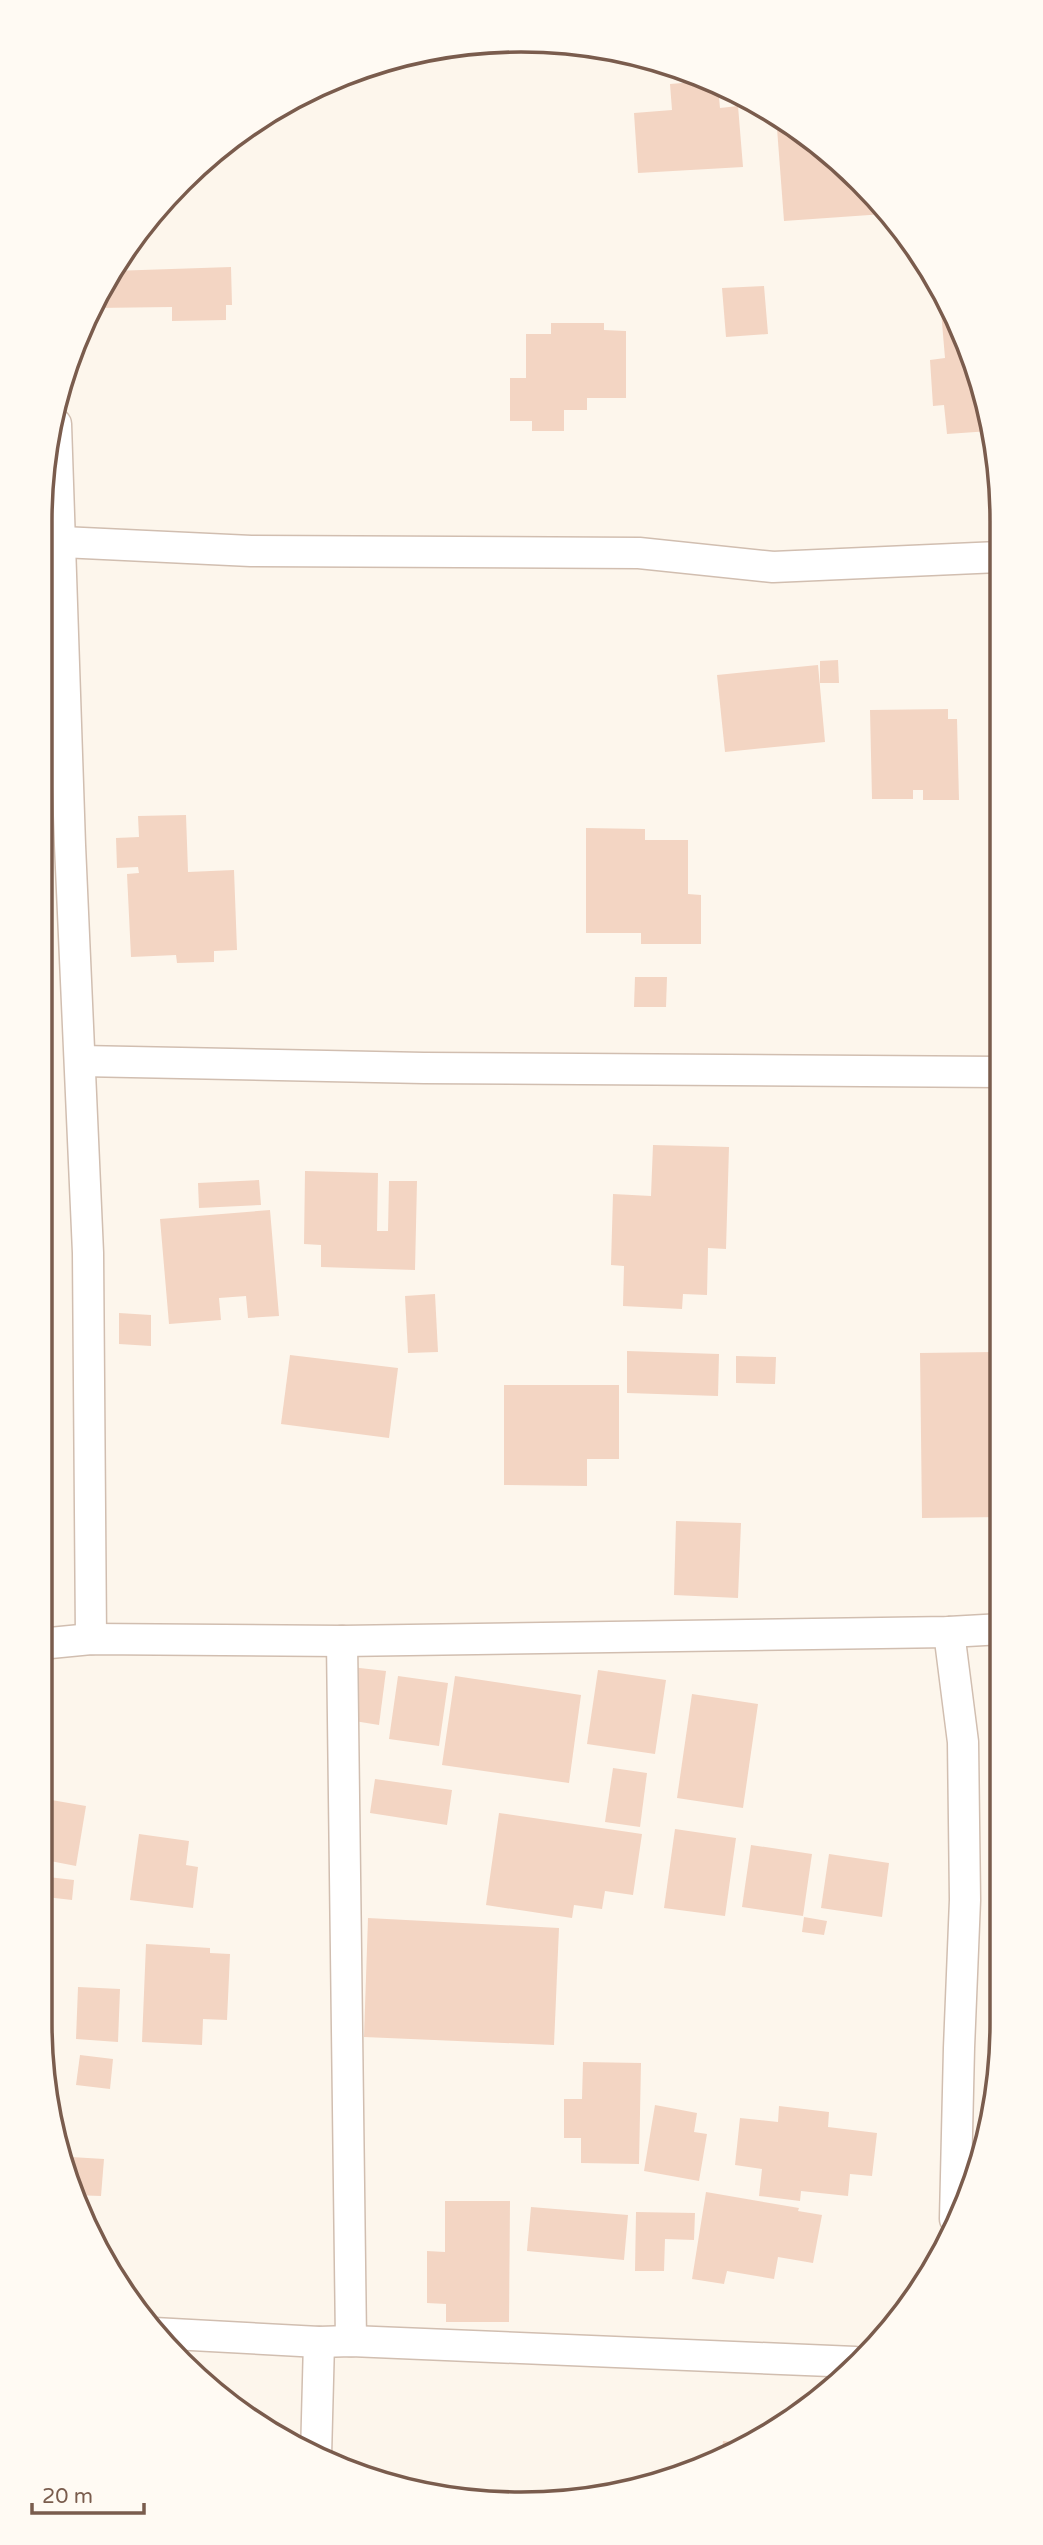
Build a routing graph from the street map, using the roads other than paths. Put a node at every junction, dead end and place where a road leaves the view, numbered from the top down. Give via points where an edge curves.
1 (52, 540) edge
2 (990, 557) edge
3 (52, 574) edge
4 (81, 1061) junction
5 (990, 1072) edge
6 (990, 1630) edge
7 (949, 1632) junction
8 (91, 1639) junction
9 (342, 1641) junction
10 (52, 1643) edge
11 (956, 2202) edge
12 (170, 2334) edge
13 (351, 2341) junction
14 (318, 2342) junction
15 (846, 2362) edge
16 (316, 2445) edge

1 - 2 street via 251,551 639,553 773,568
3 - 4 street
4 - 5 street
4 - 8 street via 88,1253
6 - 7 street
7 - 9 street
7 - 11 street via 964,1781
8 - 9 street
8 - 10 street
9 - 13 street
12 - 14 street
13 - 14 street
13 - 15 street
14 - 16 street

